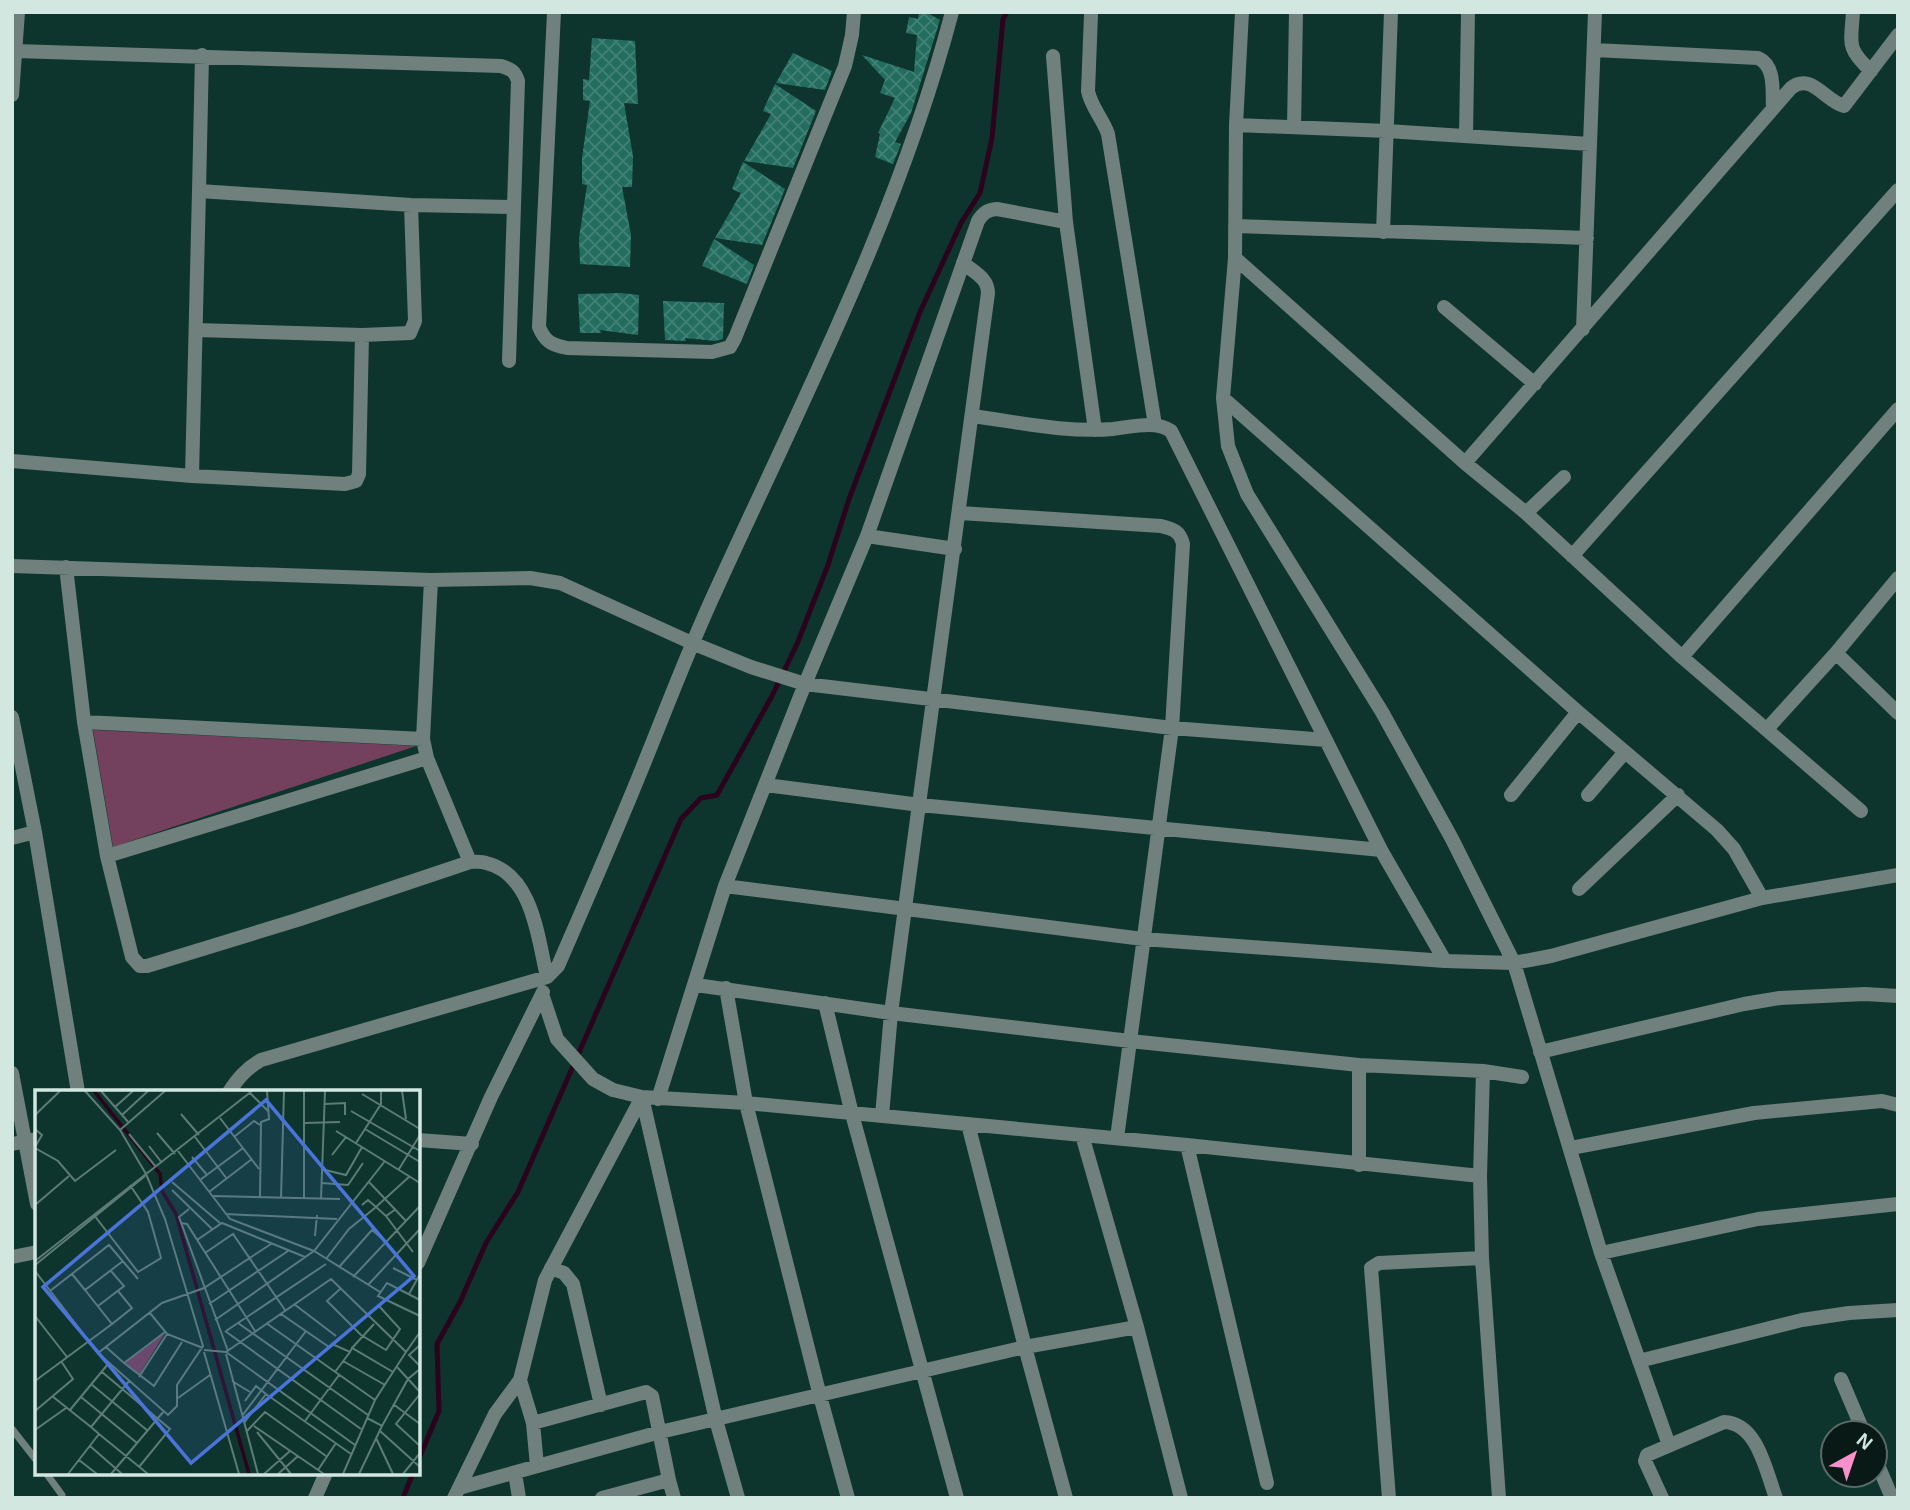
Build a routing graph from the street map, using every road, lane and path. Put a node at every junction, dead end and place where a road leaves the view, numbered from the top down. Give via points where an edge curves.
1 (18, 12) edge
2 (554, 12) edge
3 (854, 12) edge
4 (952, 12) edge
5 (1242, 12) edge
6 (1296, 12) edge
7 (1391, 12) edge
8 (1468, 12) edge
9 (1595, 12) edge
10 (1853, 12) edge
11 (1091, 15) dead end
12 (15, 28) edge
13 (1898, 35) edge
14 (1594, 50) junction
15 (15, 51) junction
16 (202, 55) junction
17 (1053, 56) dead end
18 (1871, 71) junction
19 (12, 95) edge
20 (1773, 108) junction
21 (1236, 125) junction
22 (1294, 127) junction
23 (1387, 131) junction
24 (1466, 136) junction
25 (1590, 144) junction
26 (1898, 190) edge
27 (199, 191) junction
28 (411, 205) junction
29 (513, 206) junction
30 (1066, 222) junction
31 (1235, 226) junction
32 (1383, 232) junction
33 (1587, 238) junction
34 (1235, 258) junction
35 (963, 263) junction
36 (1444, 307) dead end
37 (1583, 329) junction
38 (196, 330) junction
39 (362, 335) junction
40 (509, 361) dead end
41 (1535, 384) junction
42 (1223, 398) junction
43 (1898, 409) edge
44 (972, 416) junction
45 (1155, 425) junction
46 (1095, 430) junction
47 (12, 461) edge
48 (1465, 463) junction
49 (192, 476) junction
50 (1564, 477) dead end
51 (960, 513) junction
52 (1525, 513) junction
53 (867, 536) junction
54 (955, 549) junction
55 (1572, 556) junction
56 (12, 566) edge
57 (66, 567) junction
58 (431, 580) junction
59 (1896, 583) edge
60 (692, 643) junction
61 (1836, 653) junction
62 (1682, 657) junction
63 (804, 684) junction
64 (932, 699) junction
65 (1578, 712) junction
66 (1898, 713) edge
67 (12, 717) edge
68 (84, 722) junction
69 (1172, 728) junction
70 (1767, 729) junction
71 (424, 739) junction
72 (1326, 740) junction
73 (1625, 752) junction
74 (427, 758) junction
75 (766, 785) junction
76 (1511, 795) dead end
77 (1588, 795) dead end
78 (1678, 795) junction
79 (920, 805) junction
80 (1861, 811) dead end
81 (1159, 828) junction
82 (35, 832) junction
83 (12, 838) edge
84 (1381, 850) junction
85 (107, 856) junction
86 (470, 862) junction
87 (1898, 875) edge
88 (725, 886) junction
89 (1579, 889) dead end
90 (1762, 898) junction
91 (905, 908) junction
92 (1143, 940) junction
93 (1445, 961) junction
94 (1514, 963) junction
95 (550, 974) junction
96 (696, 985) junction
97 (726, 988) junction
98 (542, 994) junction
99 (1898, 996) edge
100 (825, 1003) junction
101 (891, 1013) junction
102 (1130, 1041) junction
103 (1540, 1052) junction
104 (1359, 1065) junction
105 (1483, 1071) junction
106 (12, 1073) edge
107 (1522, 1077) dead end
108 (78, 1090) edge
109 (230, 1090) edge
110 (642, 1097) junction
111 (658, 1099) junction
112 (746, 1103) junction
113 (1898, 1105) edge
114 (852, 1114) junction
115 (882, 1116) junction
116 (968, 1124) junction
117 (1082, 1135) junction
118 (1118, 1138) junction
119 (420, 1140) edge
120 (25, 1142) edge
121 (472, 1144) junction
122 (1187, 1145) junction
123 (1571, 1148) junction
124 (1359, 1165) junction
125 (1480, 1176) junction
126 (35, 1194) edge
127 (1898, 1204) edge
128 (35, 1252) edge
129 (1601, 1253) junction
130 (12, 1257) edge
131 (1482, 1258) junction
132 (420, 1259) edge
133 (551, 1268) junction
134 (1898, 1310) edge
135 (1136, 1327) junction
136 (1025, 1347) junction
137 (1639, 1361) junction
138 (924, 1371) junction
139 (1841, 1379) dead end
140 (520, 1380) junction
141 (820, 1396) junction
142 (601, 1405) junction
143 (1858, 1419) edge
144 (716, 1420) junction
145 (533, 1423) junction
146 (12, 1429) edge
147 (660, 1432) junction
148 (1669, 1445) junction
149 (35, 1458) edge
150 (537, 1466) junction
151 (515, 1473) junction
152 (47, 1475) edge
153 (325, 1475) edge
154 (669, 1480) junction
155 (1266, 1482) dead end
156 (457, 1493) edge
157 (62, 1495) dead end
158 (315, 1498) edge
159 (519, 1498) edge
160 (602, 1498) edge
161 (674, 1498) edge
162 (738, 1498) edge
163 (848, 1498) edge
164 (957, 1498) edge
165 (1066, 1498) edge
166 (1181, 1498) edge
167 (1389, 1498) edge
168 (1499, 1498) edge
169 (1662, 1498) edge
170 (1776, 1498) edge

1 - 12 street
2 - 3 street via 539,327 543,337 567,348 712,352 730,347 735,338 845,66
4 - 60 street via 918,130 882,220 816,377
5 - 21 street
6 - 22 street
7 - 23 street
8 - 24 street
9 - 14 street
10 - 18 street via 1851,47
11 - 45 street via 1088,91 1108,134
12 - 15 street
13 - 18 street
14 - 20 street via 1759,58 1771,74
14 - 25 street
15 - 16 street
15 - 19 street
16 - 27 street
16 - 29 street via 509,68 518,81
17 - 30 street
18 - 20 street via 1844,106 1801,82
20 - 37 street
21 - 22 street
21 - 31 street
22 - 23 street
23 - 24 street
23 - 32 street
24 - 25 street
25 - 33 street
26 - 55 street
27 - 28 street
27 - 38 street
28 - 29 street
28 - 39 street via 414,328 402,335
29 - 40 street
30 - 35 street via 989,210 978,221
30 - 46 street
31 - 32 street
31 - 34 street
32 - 33 street
33 - 37 street
34 - 42 street
34 - 48 street
35 - 44 street via 988,286
35 - 53 street
36 - 41 street
37 - 41 street
38 - 39 street
38 - 49 street
39 - 49 street via 356,481
41 - 48 street
42 - 65 street
42 - 94 street via 1228,446 1247,494 1382,712
43 - 62 street
44 - 46 street
44 - 51 street
45 - 46 street
45 - 72 street via 1171,431
47 - 49 street
48 - 52 street
50 - 52 street
51 - 54 street
51 - 69 street via 1161,526 1180,535
52 - 55 street
53 - 54 street
53 - 63 street
54 - 64 street
55 - 62 street
56 - 57 street
57 - 58 street
57 - 68 street
58 - 60 street via 530,578 560,583
58 - 71 street
59 - 61 street
60 - 63 street
60 - 95 street via 605,857
61 - 66 street
61 - 70 street
62 - 70 street
63 - 64 street
63 - 75 street
64 - 69 street
64 - 79 street
65 - 73 street
65 - 76 street
67 - 82 street
68 - 71 street
68 - 85 street
69 - 72 street
69 - 81 street
70 - 80 street
71 - 74 street
72 - 84 street
73 - 77 street
73 - 78 street
74 - 85 street
74 - 86 street
75 - 79 street
75 - 88 street
78 - 89 street
78 - 90 street via 1734,849
79 - 81 street
79 - 91 street
81 - 84 street
81 - 92 street
82 - 83 street
82 - 108 street
84 - 93 street
85 - 86 street via 132,957 140,966
86 - 95 street via 497,868 521,890
87 - 90 street
88 - 91 street
88 - 96 street
90 - 94 street
91 - 92 street
91 - 101 street
92 - 93 street
92 - 102 street
93 - 94 street
94 - 103 street
95 - 98 street
95 - 109 street via 261,1060 237,1077
96 - 97 street
96 - 111 street
97 - 100 street
97 - 112 street
98 - 110 street via 557,1039 593,1079
98 - 121 street
99 - 103 street via 1780,998
100 - 101 street
100 - 114 street
101 - 102 street
101 - 115 street
102 - 104 street
102 - 118 street
103 - 123 street
104 - 105 street
104 - 124 street
105 - 107 street
105 - 125 street
106 - 120 street
110 - 111 street
110 - 133 street
110 - 144 street
111 - 112 street
112 - 114 street
112 - 141 street
113 - 123 street via 1882,1101 1754,1113
114 - 115 street
114 - 138 street
115 - 116 street
116 - 117 street
116 - 136 street
117 - 118 street
117 - 135 street
118 - 122 street
119 - 121 street
120 - 126 street
121 - 132 street
122 - 124 street
122 - 155 street
123 - 129 street
124 - 125 street
125 - 131 street
127 - 129 street via 1758,1219
128 - 130 street
129 - 137 street
131 - 167 street via 1379,1263 1371,1268
131 - 168 street
133 - 140 street
133 - 142 street via 564,1273 573,1284
134 - 137 street via 1802,1320
135 - 136 street
135 - 166 street
136 - 138 street
136 - 165 street
137 - 148 street
138 - 141 street
138 - 164 street
139 - 143 street
140 - 145 street
140 - 156 street via 495,1414
141 - 144 street
141 - 163 street
142 - 145 street
142 - 147 street via 646,1392
144 - 147 street
144 - 162 street
145 - 150 street
146 - 149 lane
147 - 150 street
147 - 154 street
148 - 169 street via 1647,1455 1645,1461
148 - 170 street via 1734,1422 1753,1439
150 - 151 street
151 - 156 street
151 - 159 street
152 - 157 lane
153 - 158 street
154 - 160 street
154 - 161 street

